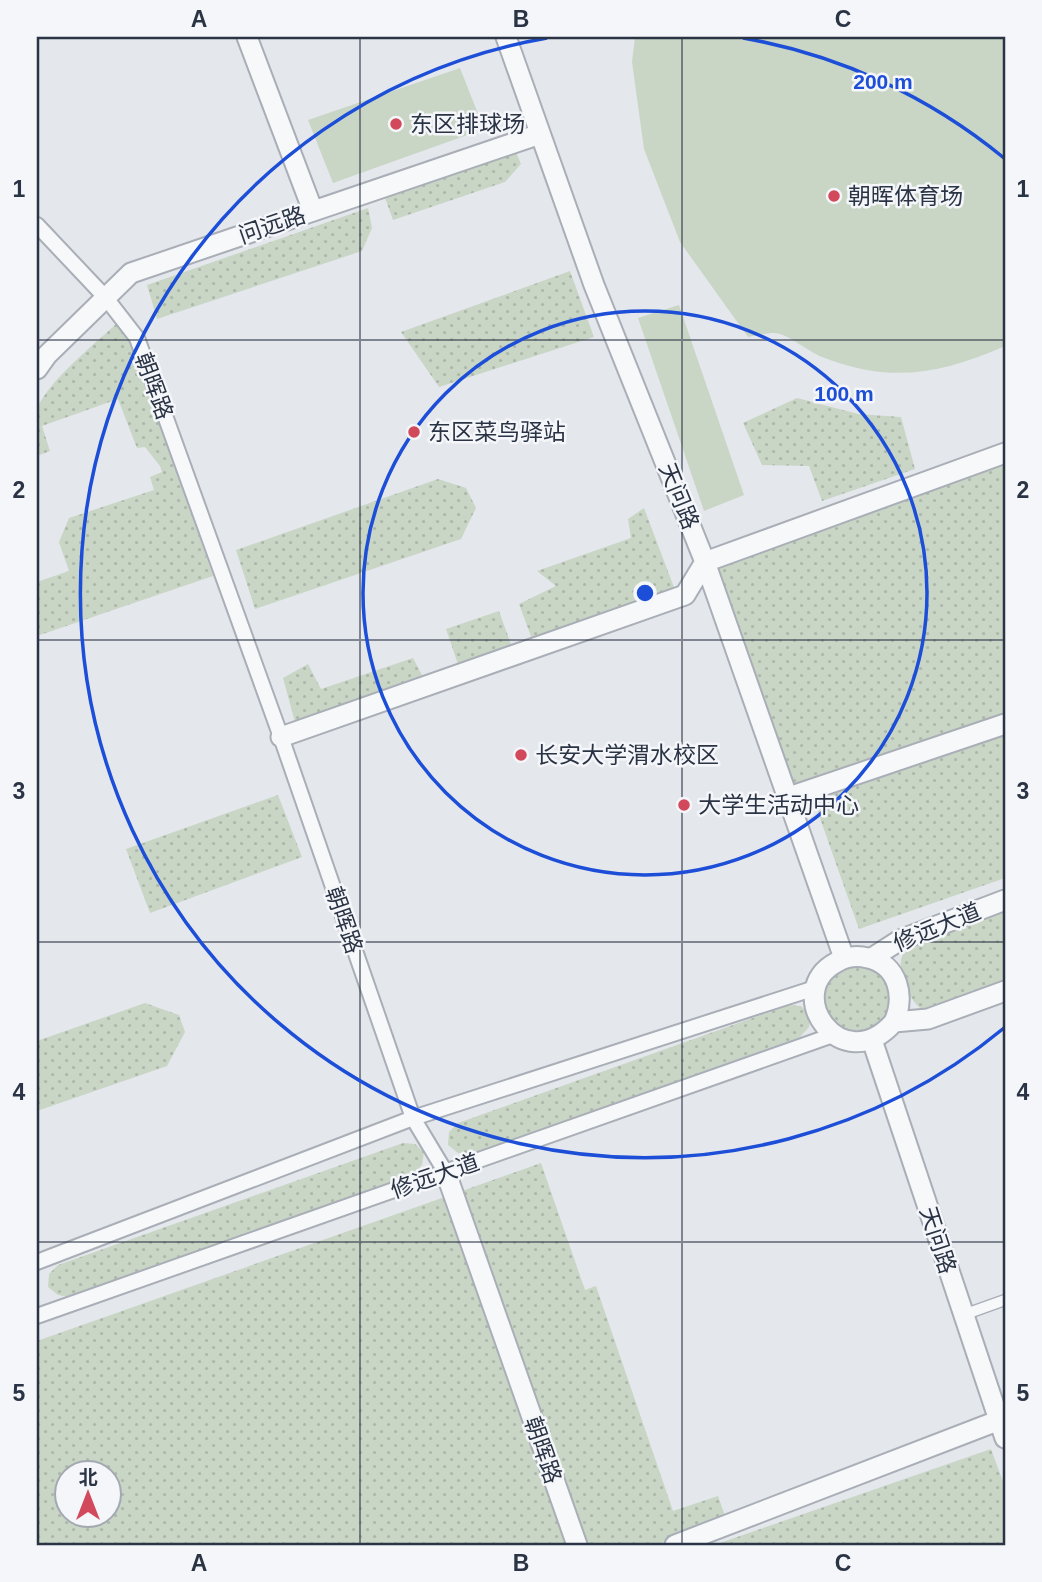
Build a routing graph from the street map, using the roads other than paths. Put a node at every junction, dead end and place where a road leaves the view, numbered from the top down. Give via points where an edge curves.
1 (247, 37) edge
2 (506, 37) edge
3 (540, 134) junction
4 (37, 211) edge
5 (313, 211) junction
6 (38, 226) edge
7 (106, 298) junction
8 (37, 369) edge
9 (1005, 453) edge
10 (705, 562) junction
11 (1005, 724) edge
12 (281, 737) junction
13 (789, 797) junction
14 (1005, 900) edge
15 (844, 958) junction
16 (872, 958) junction
17 (815, 988) junction
18 (1005, 991) edge
19 (894, 1022) junction
20 (833, 1035) junction
21 (872, 1040) junction
22 (413, 1118) junction
23 (446, 1173) junction
24 (37, 1262) edge
25 (1005, 1300) edge
26 (963, 1315) junction
27 (37, 1316) edge
28 (1003, 1425) edge
29 (577, 1545) edge
30 (676, 1545) edge

1 - 5 street
2 - 3 street, 天问路
3 - 5 street, 问远路
3 - 10 street, 天问路 via 594,285
4 - 6 street
5 - 7 street, 问远路 via 131,273
6 - 7 street, 朝晖路
7 - 8 street, 问远路
7 - 12 street, 朝晖路 via 137,338
9 - 10 street
10 - 12 street via 685,595
10 - 13 street, 天问路
11 - 13 street
12 - 22 street, 朝晖路
13 - 15 street, 天问路
14 - 16 street, 修远大道 via 900,940
15 - 16 street, 修远大道
15 - 17 street via 821,975
16 - 19 street, 修远大道 via 892,973 899,985 901,998
17 - 20 street via 817,1014
17 - 22 street
18 - 19 street via 928,1019
19 - 21 street
20 - 21 street, 修远大道 via 845,1041
20 - 23 street, 修远大道
21 - 26 street, 天问路
22 - 23 street, 朝晖路
22 - 24 street
23 - 27 street, 修远大道
23 - 29 street, 朝晖路
25 - 26 lane
26 - 28 street, 天问路
28 - 30 street

